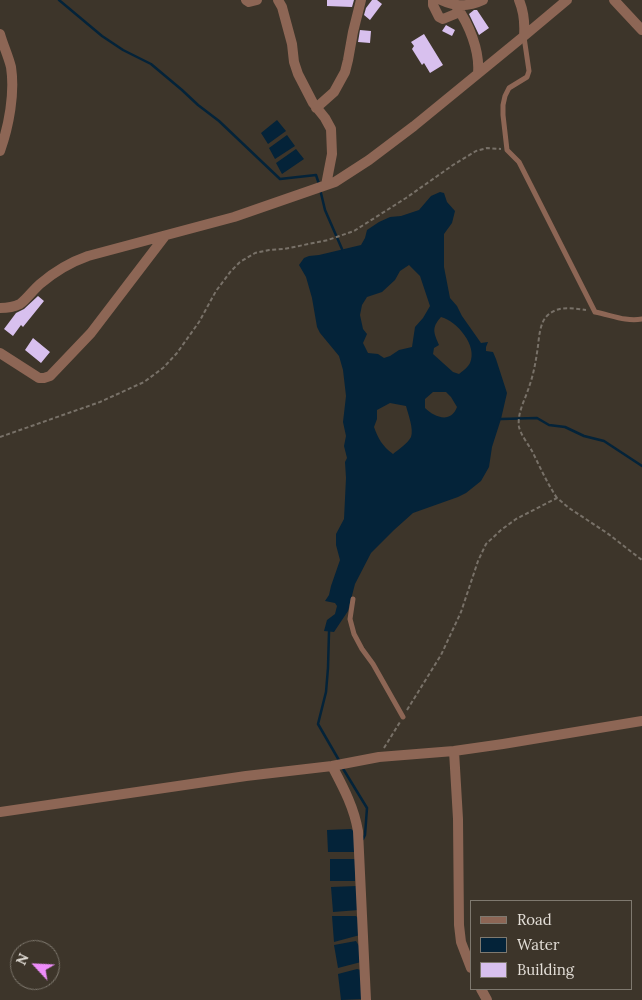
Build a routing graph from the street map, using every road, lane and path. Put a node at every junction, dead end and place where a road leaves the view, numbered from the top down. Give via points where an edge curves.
1 (246, 0) edge
2 (257, 0) edge
3 (278, 0) edge
4 (361, 0) edge
5 (433, 0) edge
6 (441, 0) edge
7 (483, 0) edge
8 (519, 0) edge
9 (567, 0) edge
10 (614, 0) edge
11 (458, 9) junction
12 (642, 30) edge
13 (0, 34) edge
14 (524, 36) junction
15 (478, 73) junction
16 (316, 108) junction
17 (507, 150) junction
18 (0, 151) edge
19 (326, 185) junction
20 (165, 236) junction
21 (0, 308) edge
22 (595, 312) junction
23 (642, 319) edge
24 (0, 353) edge
25 (0, 437) edge
26 (558, 498) junction
27 (642, 560) edge
28 (353, 599) dead end
29 (403, 717) junction
30 (642, 721) edge
31 (454, 750) junction
32 (380, 757) junction
33 (332, 766) junction
34 (0, 812) edge
35 (470, 965) edge
36 (366, 1000) edge

1 - 2 street
3 - 16 street via 289,33 295,67
4 - 16 street via 345,72 334,92
5 - 11 street via 437,14 443,19
6 - 11 street
7 - 11 street
8 - 14 street via 524,12
9 - 14 street
10 - 12 street
11 - 15 street via 472,35
13 - 18 street via 13,89
14 - 15 street
14 - 17 lane via 530,71 505,96 503,115
15 - 19 street via 369,160
16 - 19 street via 329,124 332,135
17 - 22 lane via 519,162
17 - 25 path via 487,148 476,151 348,234 254,254 231,271 177,353 144,382 100,402
19 - 20 street via 234,217
20 - 21 street via 78,260 43,282 20,304
20 - 24 street via 91,333 50,376 39,378
22 - 23 lane via 624,320
22 - 26 path via 561,308 546,317 520,414 520,430
26 - 27 path
26 - 29 path via 516,519 486,544 461,612
28 - 29 lane via 350,619 354,634
29 - 32 path
30 - 31 street
31 - 32 street
31 - 35 street via 458,925
32 - 33 street
33 - 34 street
33 - 36 street via 355,815

